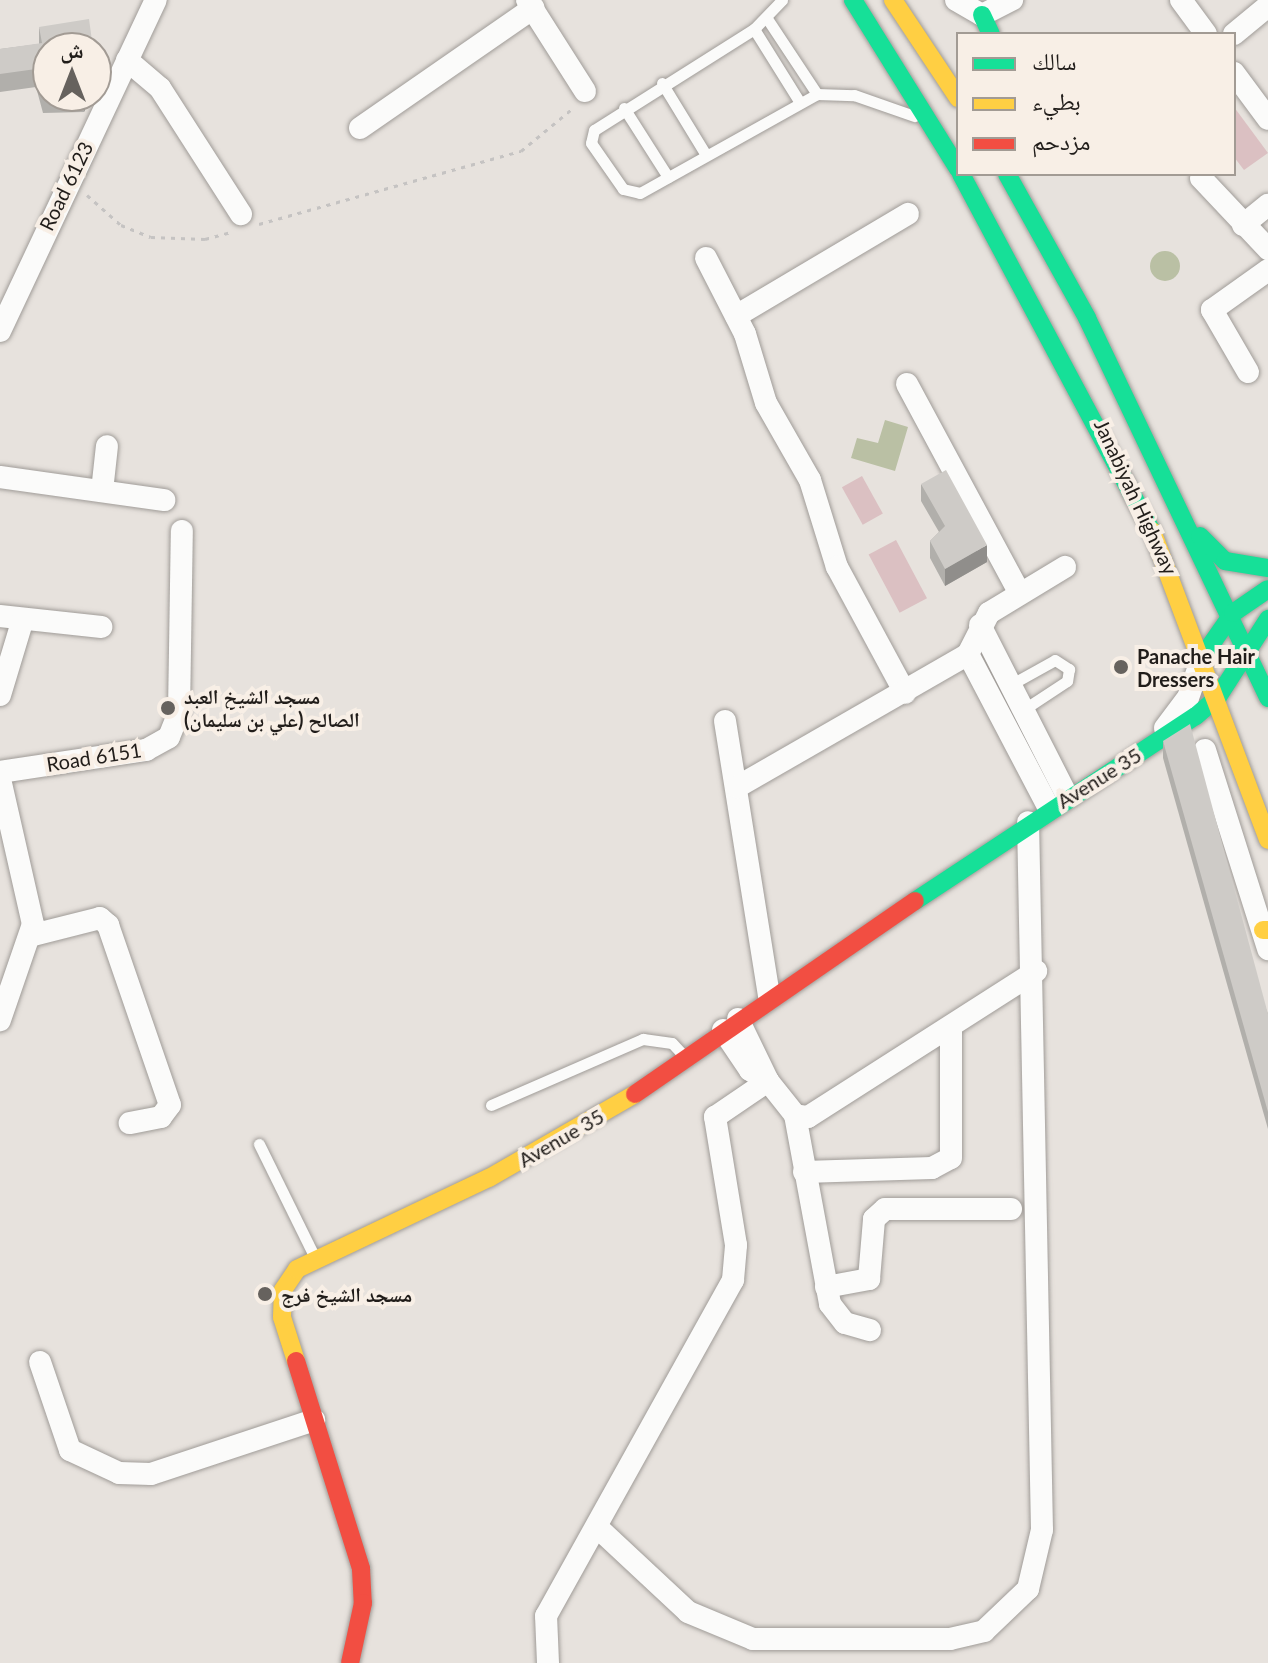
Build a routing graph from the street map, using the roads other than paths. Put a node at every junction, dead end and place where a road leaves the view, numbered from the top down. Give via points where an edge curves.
1 (156, 0) edge
2 (782, 0) edge
3 (853, 0) edge
4 (893, 0) edge
5 (956, 0) edge
6 (1012, 0) edge
7 (1181, 0) edge
8 (530, 4) edge
9 (1268, 6) edge
10 (768, 20) junction
11 (986, 24) edge
12 (754, 29) junction
13 (1205, 32) edge
14 (1236, 32) edge
15 (127, 60) junction
16 (1236, 76) edge
17 (662, 83) junction
18 (585, 91) road end
19 (817, 94) junction
20 (956, 95) edge
21 (799, 101) junction
22 (624, 108) junction
23 (1268, 119) edge
24 (931, 122) junction
25 (360, 128) dead end
26 (706, 155) junction
27 (956, 167) edge
28 (961, 176) edge
29 (1008, 176) edge
30 (1031, 176) edge
31 (668, 177) junction
32 (1201, 178) dead end
33 (1268, 205) edge
34 (908, 214) dead end
35 (1038, 221) junction
36 (242, 224) road end
37 (1243, 225) junction
38 (1268, 249) edge
39 (706, 258) dead end
40 (1268, 270) edge
41 (736, 316) junction
42 (0, 331) edge
43 (1248, 372) dead end
44 (907, 384) dead end
45 (107, 446) dead end
46 (0, 477) edge
47 (102, 491) junction
48 (1173, 498) junction
49 (164, 500) dead end
50 (182, 531) dead end
51 (1065, 567) dead end
52 (1268, 568) edge
53 (1268, 589) edge
54 (1020, 594) junction
55 (1233, 613) junction
56 (0, 616) edge
57 (23, 619) junction
58 (1268, 619) edge
59 (980, 625) junction
60 (101, 627) dead end
61 (1248, 650) junction
62 (968, 654) junction
63 (1203, 656) junction
64 (1010, 685) junction
65 (905, 693) junction
66 (0, 695) edge
67 (991, 697) junction
68 (1218, 697) junction
69 (1268, 698) edge
70 (1023, 710) junction
71 (725, 721) dead end
72 (1004, 723) junction
73 (1148, 747) junction
74 (1205, 750) dead end
75 (0, 772) edge
76 (0, 779) edge
77 (737, 787) junction
78 (1058, 802) junction
79 (1028, 822) junction
80 (1268, 840) edge
81 (33, 935) junction
82 (1266, 936) edge
83 (1036, 971) junction
84 (769, 997) junction
85 (0, 1020) edge
86 (731, 1024) junction
87 (951, 1027) junction
88 (686, 1057) junction
89 (768, 1081) junction
90 (491, 1105) dead end
91 (795, 1115) junction
92 (130, 1123) dead end
93 (259, 1144) dead end
94 (804, 1172) junction
95 (1011, 1209) dead end
96 (316, 1260) junction
97 (826, 1287) junction
98 (870, 1330) dead end
99 (40, 1362) dead end
100 (314, 1420) junction
101 (597, 1527) junction
102 (350, 1663) edge
103 (548, 1663) edge

1 - 15 street, Road 6123
2 - 10 lane
3 - 24 main road, Janabiyah Highway
4 - 20 main road
5 - 11 street
6 - 11 street
7 - 13 street
8 - 18 street
8 - 25 street
9 - 14 street
10 - 12 lane
10 - 19 lane
12 - 17 lane
12 - 21 lane
15 - 36 street via 160,88
15 - 42 street, Road 6123
16 - 23 street
17 - 22 lane
17 - 26 lane
19 - 21 lane
19 - 24 lane via 854,95
21 - 26 lane
22 - 31 lane
22 - 31 lane via 594,130 594,149 628,192
24 - 27 main road, Janabiyah Highway
26 - 31 lane
28 - 63 main road, Janabiyah Highway via 1119,456
29 - 35 main road, Janabiyah Highway
30 - 35 main road
32 - 37 street
33 - 37 street
34 - 41 street
35 - 48 main road, Janabiyah Highway
37 - 38 street
39 - 41 street
40 - 43 street via 1212,310
41 - 65 street via 766,403 820,504 837,567
44 - 54 street
45 - 47 street
46 - 47 street
47 - 49 street
48 - 52 main road via 1225,561
48 - 55 main road, Janabiyah Highway
50 - 75 street, Road 6151 via 179,712 169,737 146,750
51 - 54 street
53 - 55 main road, Avenue 35
54 - 59 street
55 - 61 main road, Janabiyah Highway
55 - 63 main road, Avenue 35
56 - 57 street
57 - 60 street
57 - 66 street
58 - 61 main road, Avenue 35
59 - 62 street
59 - 64 street
61 - 68 main road, Avenue 35
61 - 69 main road, Janabiyah Highway
62 - 65 street
62 - 67 street
63 - 68 main road, Janabiyah Highway
63 - 73 street, Avenue 35 via 1182,707
64 - 67 street
64 - 70 street
64 - 70 lane via 1055,660 1069,669 1067,681
65 - 77 street
67 - 72 street
68 - 73 main road, Avenue 35
68 - 80 main road, Janabiyah Highway
70 - 72 street
70 - 78 street
71 - 77 street
72 - 78 street
73 - 78 main road, Avenue 35
74 - 82 street
76 - 81 street
77 - 84 street
78 - 79 main road, Avenue 35
79 - 83 street
79 - 84 main road, Avenue 35
81 - 85 street
81 - 92 street via 100,918 108,925 170,1105 161,1117
83 - 87 street
83 - 101 street via 1042,1530 1039,1560 1009,1613 984,1631 950,1639 729,1634 669,1598
84 - 86 main road, Avenue 35
86 - 88 main road, Avenue 35
86 - 89 street
87 - 91 street via 814,1115
87 - 94 street via 951,1158 932,1168
88 - 90 lane via 672,1043 643,1039
88 - 96 main road, Avenue 35 via 546,1148
89 - 91 street
89 - 101 street via 715,1117 736,1245 729,1291
91 - 94 street
93 - 96 lane
94 - 97 street
95 - 97 street via 885,1209 874,1219 869,1279
96 - 100 main road, Avenue 35 via 297,1269 283,1290 282,1317
97 - 98 street via 838,1318
99 - 100 street via 70,1450 119,1473 151,1474
100 - 102 main road, Avenue 35 via 361,1569 363,1603
101 - 103 street via 546,1616

